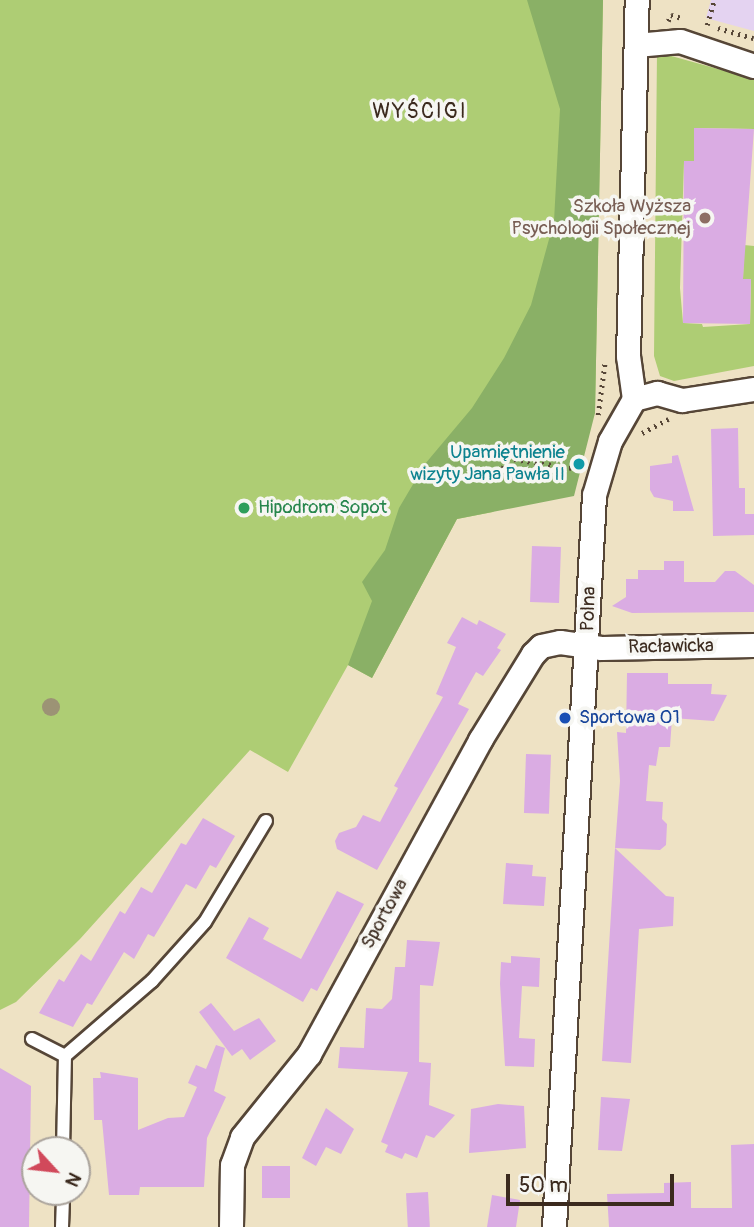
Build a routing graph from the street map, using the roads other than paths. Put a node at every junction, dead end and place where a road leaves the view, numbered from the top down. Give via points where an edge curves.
1 (637, 0) edge
2 (647, 44) junction
3 (754, 66) edge
4 (754, 389) edge
5 (635, 400) junction
6 (754, 645) edge
7 (588, 646) junction
8 (266, 821) dead end
9 (32, 1039) dead end
10 (65, 1056) junction
11 (64, 1136) edge
12 (63, 1206) edge
13 (62, 1227) edge
14 (231, 1227) edge
15 (554, 1227) edge

1 - 2 street
2 - 3 street via 680,41
2 - 5 street via 628,356
4 - 5 street via 682,400 657,393
5 - 7 street, Polna via 610,441 594,495
6 - 7 street, Racławicka
7 - 14 street, Sportowa via 550,642 524,663 309,1054 242,1137 232,1165
7 - 15 street, Polna
8 - 10 lane via 205,922 152,981
9 - 10 lane
10 - 11 lane
12 - 13 lane

